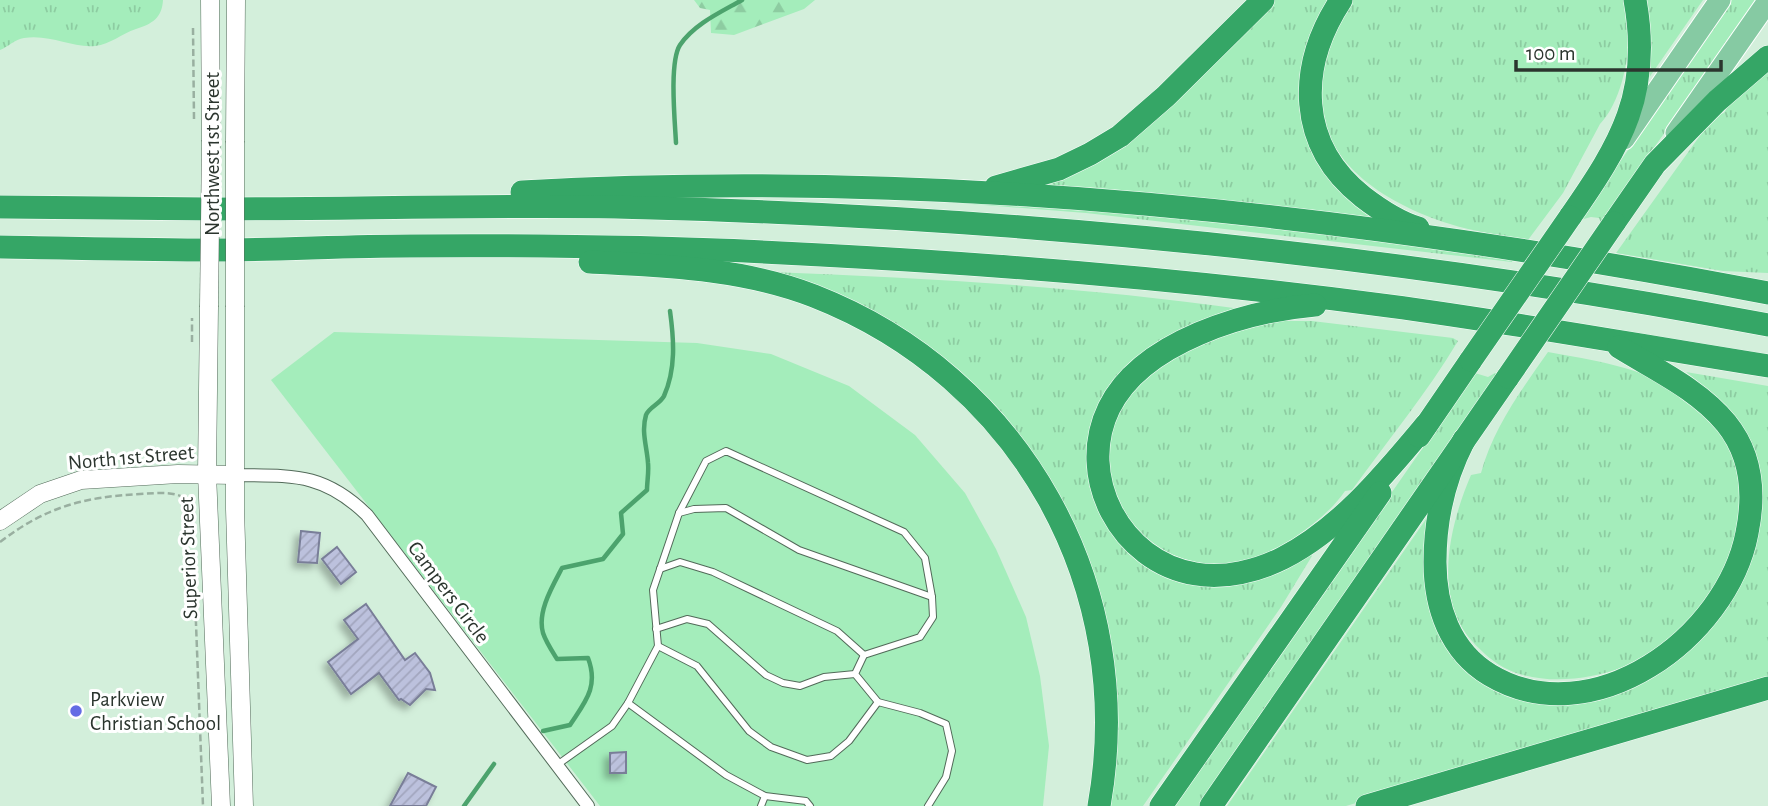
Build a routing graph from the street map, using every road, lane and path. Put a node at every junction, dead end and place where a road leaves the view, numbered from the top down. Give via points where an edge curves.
1 (210, 0) edge
2 (236, 0) edge
3 (1264, 0) edge
4 (1340, 0) edge
5 (1635, 0) edge
6 (1720, 0) edge
7 (1768, 1) edge
8 (1768, 57) edge
9 (1655, 164) junction
10 (1606, 165) junction
11 (934, 191) junction
12 (0, 206) edge
13 (300, 207) junction
14 (1462, 241) junction
15 (0, 247) edge
16 (283, 248) junction
17 (1718, 284) junction
18 (1768, 284) edge
19 (1768, 293) edge
20 (1392, 306) junction
21 (208, 307) joint
22 (1768, 325) edge
23 (1611, 341) junction
24 (1768, 366) edge
25 (1426, 425) junction
26 (1464, 440) junction
27 (207, 474) junction
28 (234, 475) junction
29 (192, 502) dead end
30 (679, 513) junction
31 (0, 521) edge
32 (0, 542) edge
33 (660, 569) junction
34 (932, 597) junction
35 (195, 599) dead end
36 (656, 629) junction
37 (658, 646) junction
38 (864, 655) junction
39 (855, 674) junction
40 (1768, 688) edge
41 (878, 702) junction
42 (628, 703) junction
43 (557, 765) junction
44 (765, 796) junction
45 (203, 806) edge
46 (220, 806) edge
47 (244, 806) edge
48 (588, 806) edge
49 (761, 806) edge
50 (810, 806) edge
51 (928, 806) edge
52 (1099, 806) edge
53 (1161, 806) edge
54 (1211, 806) edge
55 (1367, 806) edge

1 - 21 main road, Northwest 1st Street, bridge
2 - 28 main road, Northwest 1st Street, bridge
3 - 11 highway via 1143,118 1090,154 1026,180
4 - 14 highway via 1324,32 1310,82 1309,103 1319,143 1341,176 1376,207 1405,224
5 - 10 highway via 1640,43 1636,93
6 - 10 main road
7 - 9 main road
8 - 9 highway
9 - 26 highway, bridge
10 - 25 highway, bridge
11 - 13 highway via 530,191
11 - 14 highway via 1218,212
12 - 13 highway
13 - 22 highway via 629,208 999,226 1337,259
14 - 17 highway
15 - 16 highway
16 - 20 highway via 561,247 820,255 1123,276
16 - 52 highway via 696,268 734,274 776,283 847,310 917,351 1001,428 1050,499 1074,550 1095,615 1106,690 1106,754
17 - 18 highway
17 - 19 highway
20 - 23 highway
20 - 25 highway via 1334,304 1266,313 1199,334 1145,365 1120,390 1103,422 1098,458 1102,490 1119,526 1147,554 1196,574 1236,574 1281,559 1326,530
21 - 27 main road, Superior Street
23 - 24 highway
23 - 26 highway via 1706,401 1737,438 1749,470 1751,516 1737,566 1707,618 1665,656 1619,681 1564,693 1514,686 1469,658 1440,611 1435,579 1438,510
25 - 53 highway
26 - 54 highway
27 - 28 main road, North 1st Street
27 - 31 main road, North 1st Street via 67,483 40,494
27 - 46 main road, Superior Street
28 - 43 street, Campers Circle via 290,476 326,485 349,498 367,515
28 - 47 main road
29 - 32 path via 170,492 79,501 42,515
30 - 33 lane
30 - 34 lane via 726,508 799,550
30 - 34 lane via 706,461 726,451 904,532 925,558
33 - 36 lane via 653,590
33 - 38 lane via 680,562 713,572 837,631
34 - 38 lane via 933,617 920,637
35 - 45 path
36 - 37 lane
36 - 39 lane via 687,619 708,624 766,675 783,683 800,686 824,677
37 - 41 lane via 697,666 760,739 807,760 831,755 849,741
37 - 42 lane
38 - 39 lane
39 - 41 lane
40 - 55 highway
41 - 51 lane via 946,724 952,751 946,777
42 - 43 lane via 611,726
42 - 44 lane via 726,775
43 - 48 street, Campers Circle
44 - 49 lane
44 - 50 lane via 806,801

